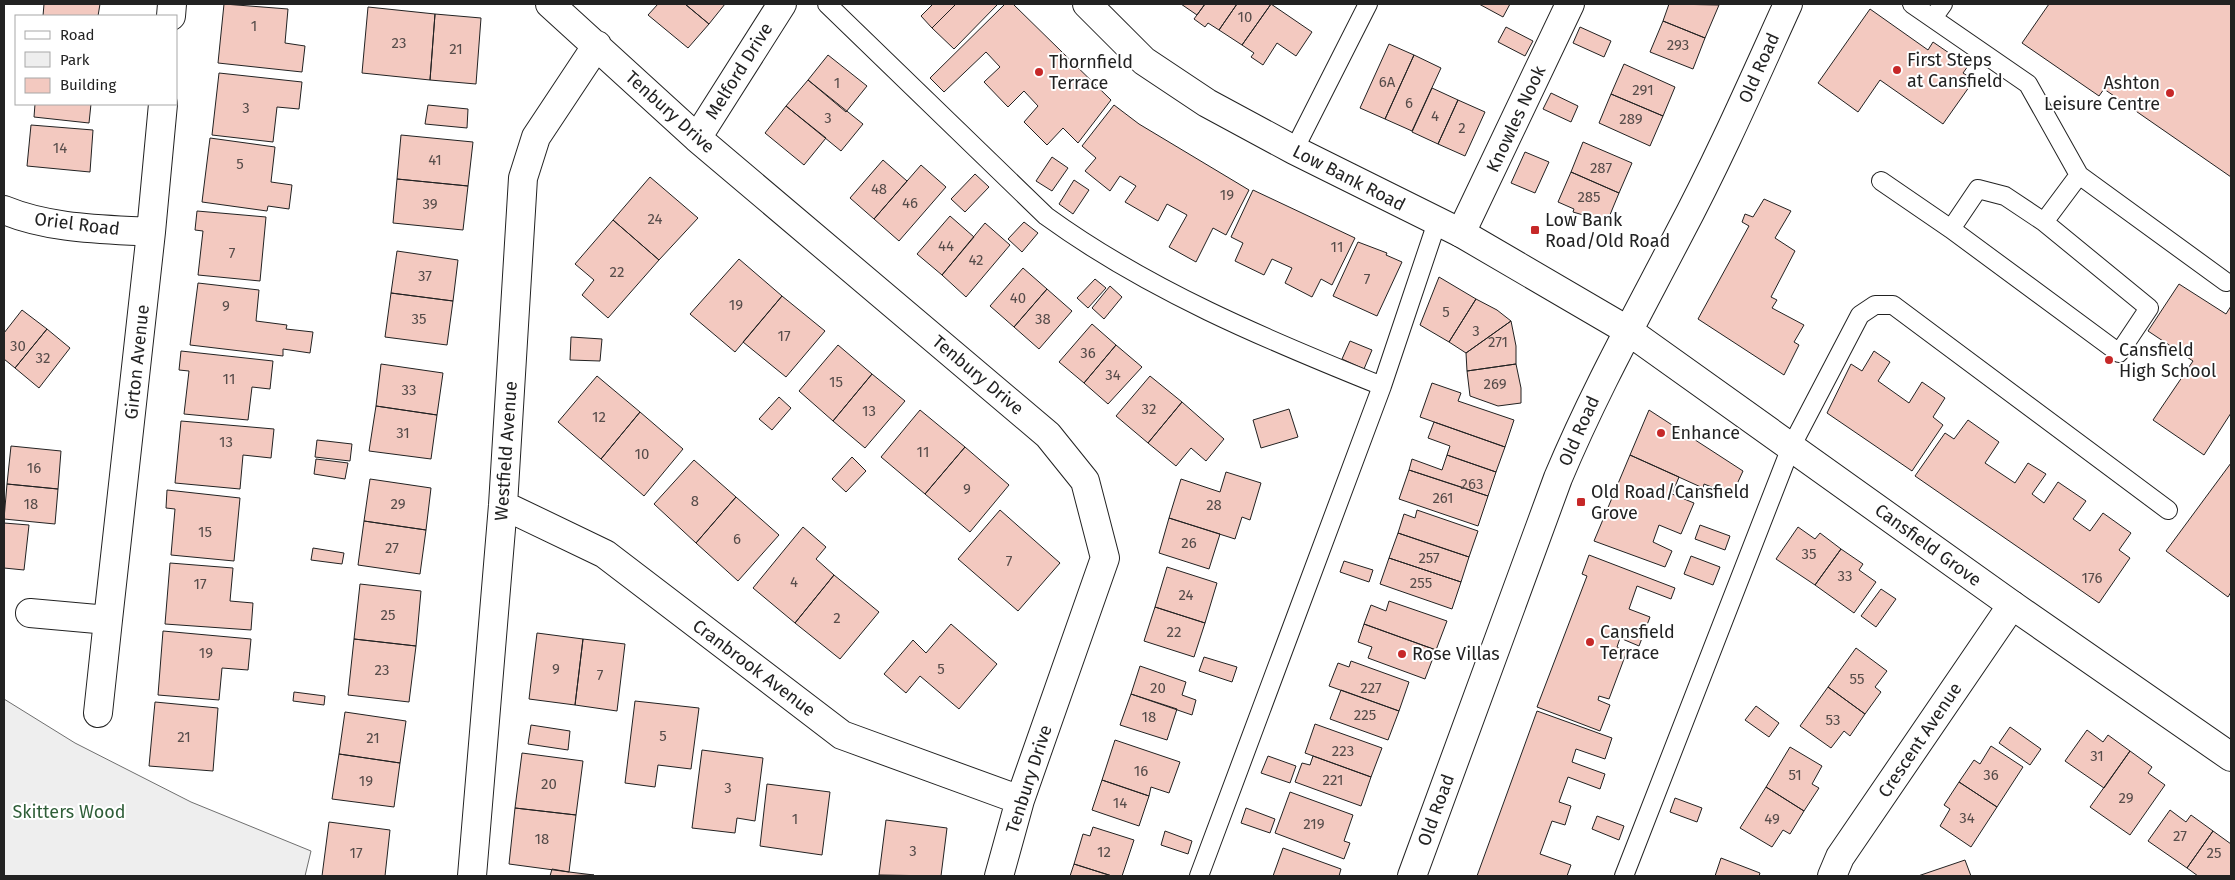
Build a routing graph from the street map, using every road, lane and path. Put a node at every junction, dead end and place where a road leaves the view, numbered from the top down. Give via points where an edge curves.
1 (550, 4) edge
2 (782, 4) edge
3 (827, 4) edge
4 (1087, 4) edge
5 (1368, 4) edge
6 (1570, 4) edge
7 (1788, 4) edge
8 (1912, 4) edge
9 (1943, 4) edge
10 (1933, 18) junction
11 (597, 45) junction
12 (163, 105) edge
13 (697, 138) junction
14 (1294, 150) junction
15 (2079, 175) junction
16 (1882, 181) dead end
17 (4, 210) edge
18 (1437, 222) junction
19 (2044, 222) junction
20 (1951, 229) junction
21 (151, 232) junction
22 (1461, 234) junction
23 (2226, 282) dead end
24 (1627, 330) junction
25 (1382, 386) junction
26 (1791, 447) junction
27 (503, 505) junction
28 (2168, 510) dead end
29 (2012, 605) junction
30 (30, 613) dead end
31 (108, 620) junction
32 (98, 713) dead end
33 (2231, 757) edge
34 (1020, 800) junction
35 (472, 876) edge
36 (999, 876) edge
37 (1199, 876) edge
38 (1412, 876) edge
39 (1624, 876) edge
40 (1832, 876) edge

1 - 11 street, Tenbury Drive
2 - 13 street, Melford Drive
3 - 25 lane via 1046,216 1072,235 1121,266 1193,304 1284,347
4 - 14 street, Low Bank Road via 1144,61 1207,103
5 - 14 lane
6 - 22 street, Knowles Nook
7 - 24 street, Old Road via 1680,233
8 - 10 lane
9 - 10 lane
10 - 15 lane via 2028,84
11 - 13 street, Tenbury Drive
11 - 27 street, Westfield Avenue via 536,137 523,178
12 - 21 street, Girton Avenue
13 - 34 street, Tenbury Drive via 1048,435 1085,481 1106,558
14 - 18 street, Low Bank Road
15 - 19 lane
15 - 23 lane
16 - 20 lane
17 - 21 street, Oriel Road via 52,224
18 - 22 street, Low Bank Road
18 - 25 lane
19 - 20 lane via 2005,196 1978,189
19 - 20 lane via 2149,308 2119,353
21 - 31 street, Girton Avenue
22 - 24 street, Low Bank Road
24 - 26 street, Cansfield Grove
24 - 38 street, Old Road via 1584,416 1558,478
25 - 37 lane
26 - 28 lane via 1860,315 1875,305 1893,305
26 - 29 street, Cansfield Grove
26 - 39 lane
27 - 34 street, Cranbrook Avenue via 604,554 842,735
27 - 35 street, Westfield Avenue
29 - 33 street, Cansfield Grove
29 - 40 street, Crescent Avenue via 1840,857
30 - 31 street
31 - 32 street, Girton Avenue
34 - 36 street, Tenbury Drive

